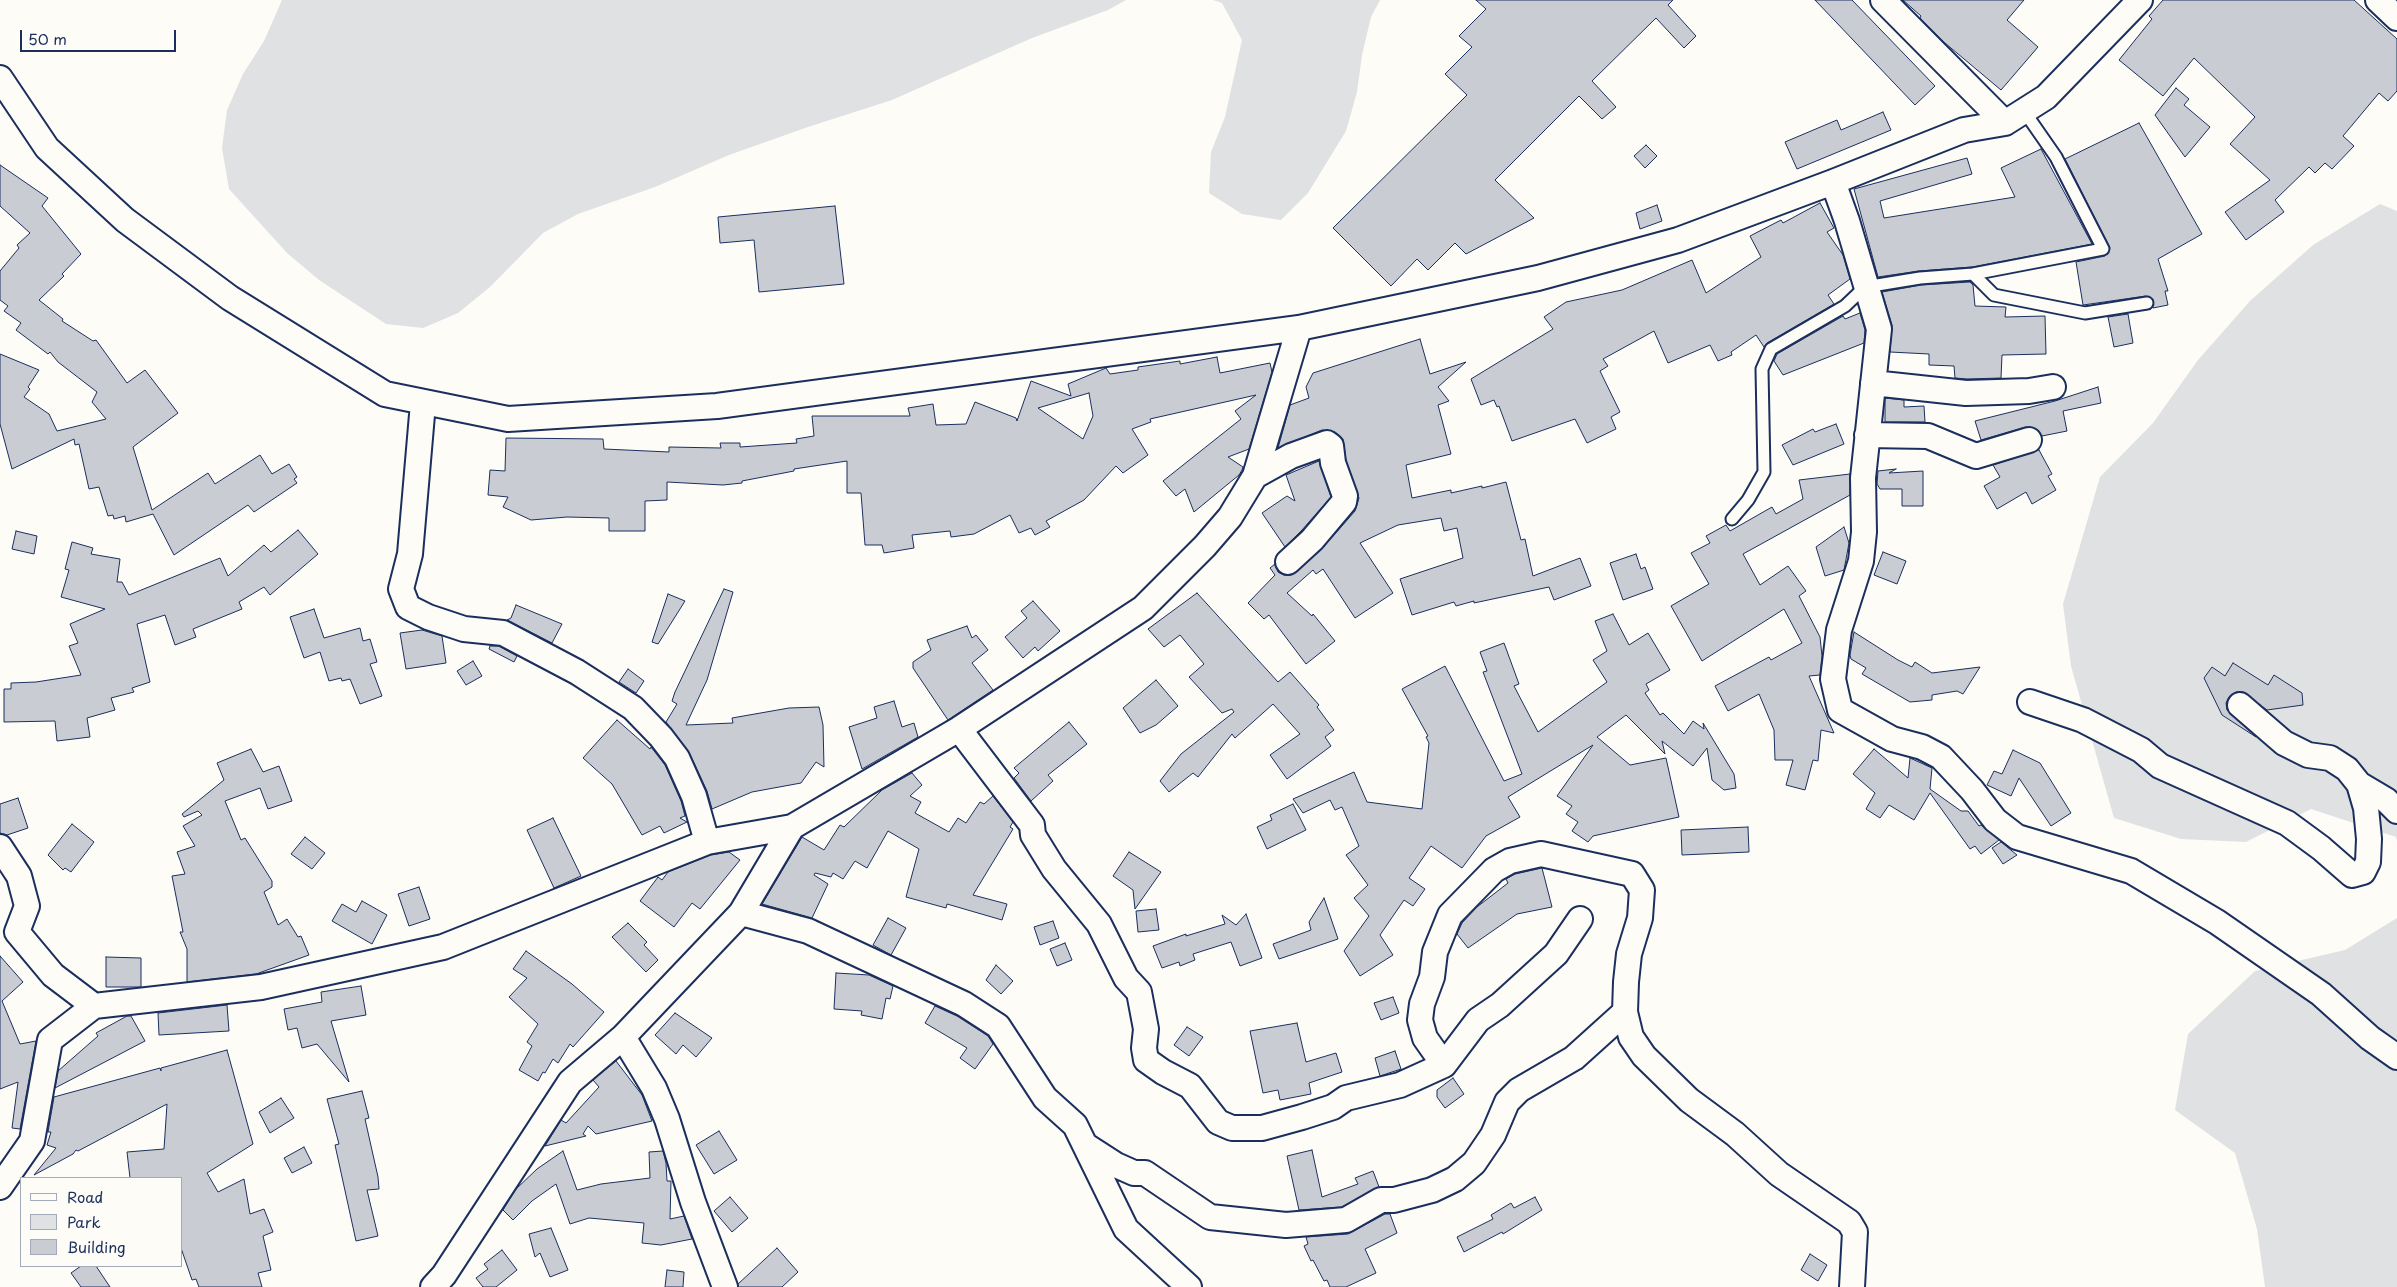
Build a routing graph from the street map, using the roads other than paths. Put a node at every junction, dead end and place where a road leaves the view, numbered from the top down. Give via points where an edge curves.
1 (1883, 0) edge
2 (2140, 0) edge
3 (2378, 0) edge
4 (2397, 18) edge
5 (0, 78) edge
6 (2015, 117) junction
7 (1833, 182) junction
8 (1973, 274) junction
9 (1865, 287) junction
10 (2147, 303) dead end
11 (1299, 328) junction
12 (1873, 383) junction
13 (2053, 387) dead end
14 (423, 403) junction
15 (1867, 435) junction
16 (2029, 440) dead end
17 (1255, 476) junction
18 (1732, 519) dead end
19 (1288, 562) dead end
20 (2030, 702) dead end
21 (2240, 705) dead end
22 (959, 729) junction
23 (2360, 784) junction
24 (2397, 811) edge
25 (792, 827) junction
26 (707, 842) junction
27 (0, 847) edge
28 (741, 913) junction
29 (1580, 919) dead end
30 (94, 1006) junction
31 (1625, 1012) junction
32 (623, 1037) junction
33 (2397, 1057) edge
34 (1444, 1065) junction
35 (1085, 1144) junction
36 (0, 1187) edge
37 (433, 1287) edge
38 (725, 1287) edge
39 (1189, 1287) edge
40 (1852, 1287) edge

1 - 6 street
2 - 6 street via 2046,97
3 - 4 street
5 - 14 street via 47,148 124,220 230,298 385,394
6 - 7 street via 1964,130
6 - 8 lane via 2056,157 2103,249
7 - 9 street
7 - 11 street via 1678,240 1538,278
8 - 9 lane
8 - 10 lane via 1994,295 2085,313
9 - 12 street via 1879,329
9 - 18 lane via 1845,306 1771,349 1762,369 1764,472 1748,500
11 - 14 street via 717,406 508,419
11 - 17 street
12 - 13 street via 1966,393
12 - 15 street
14 - 26 street via 410,554 401,589 408,607 464,629 503,632 577,672 633,708 661,736 677,758 694,796
15 - 16 street via 1928,436 1976,456
15 - 33 street via 1861,561 1839,630 1833,679 1840,710 1892,739 1922,747 1941,757 1995,820 2017,837 2131,871 2217,922 2322,994 2370,1038
17 - 19 street via 1291,456 1327,443 1331,446 1344,502 1312,540
17 - 22 street via 1221,527 1143,608
20 - 23 street via 2084,720 2140,750 2160,766 2287,823 2352,875 2363,872 2368,862 2366,808
21 - 23 street via 2284,743 2308,755 2330,758 2347,769
22 - 25 street
22 - 34 street via 1032,825 1033,835 1054,869 1099,924 1126,978 1138,992 1146,1029 1146,1060 1190,1086 1218,1122 1232,1128 1262,1128 1333,1107 1346,1098 1400,1085
23 - 24 street
25 - 26 street
25 - 28 street
26 - 30 street via 443,947 261,988
27 - 30 street via 19,876 27,906 16,932 53,975
28 - 32 street
28 - 35 street via 808,931 964,1004 998,1026 1045,1098 1074,1125
29 - 34 street via 1556,954 1500,1005 1478,1020
30 - 36 street via 50,1040 32,1141
31 - 34 street via 1630,954 1640,918 1642,890 1632,874 1541,854 1510,861 1494,870 1450,915 1436,952 1420,1020 1425,1038
31 - 35 street via 1574,1058 1520,1090 1507,1102 1493,1135 1474,1163 1455,1179 1432,1190 1394,1200 1381,1200 1346,1220 1286,1225 1210,1217 1145,1173 1134,1173 1116,1165
31 - 40 street via 1631,1037 1644,1056 1689,1100 1735,1134 1779,1174 1849,1222 1855,1232
32 - 37 street via 570,1082
32 - 38 street via 654,1088 667,1119 693,1202
35 - 39 street via 1126,1229

